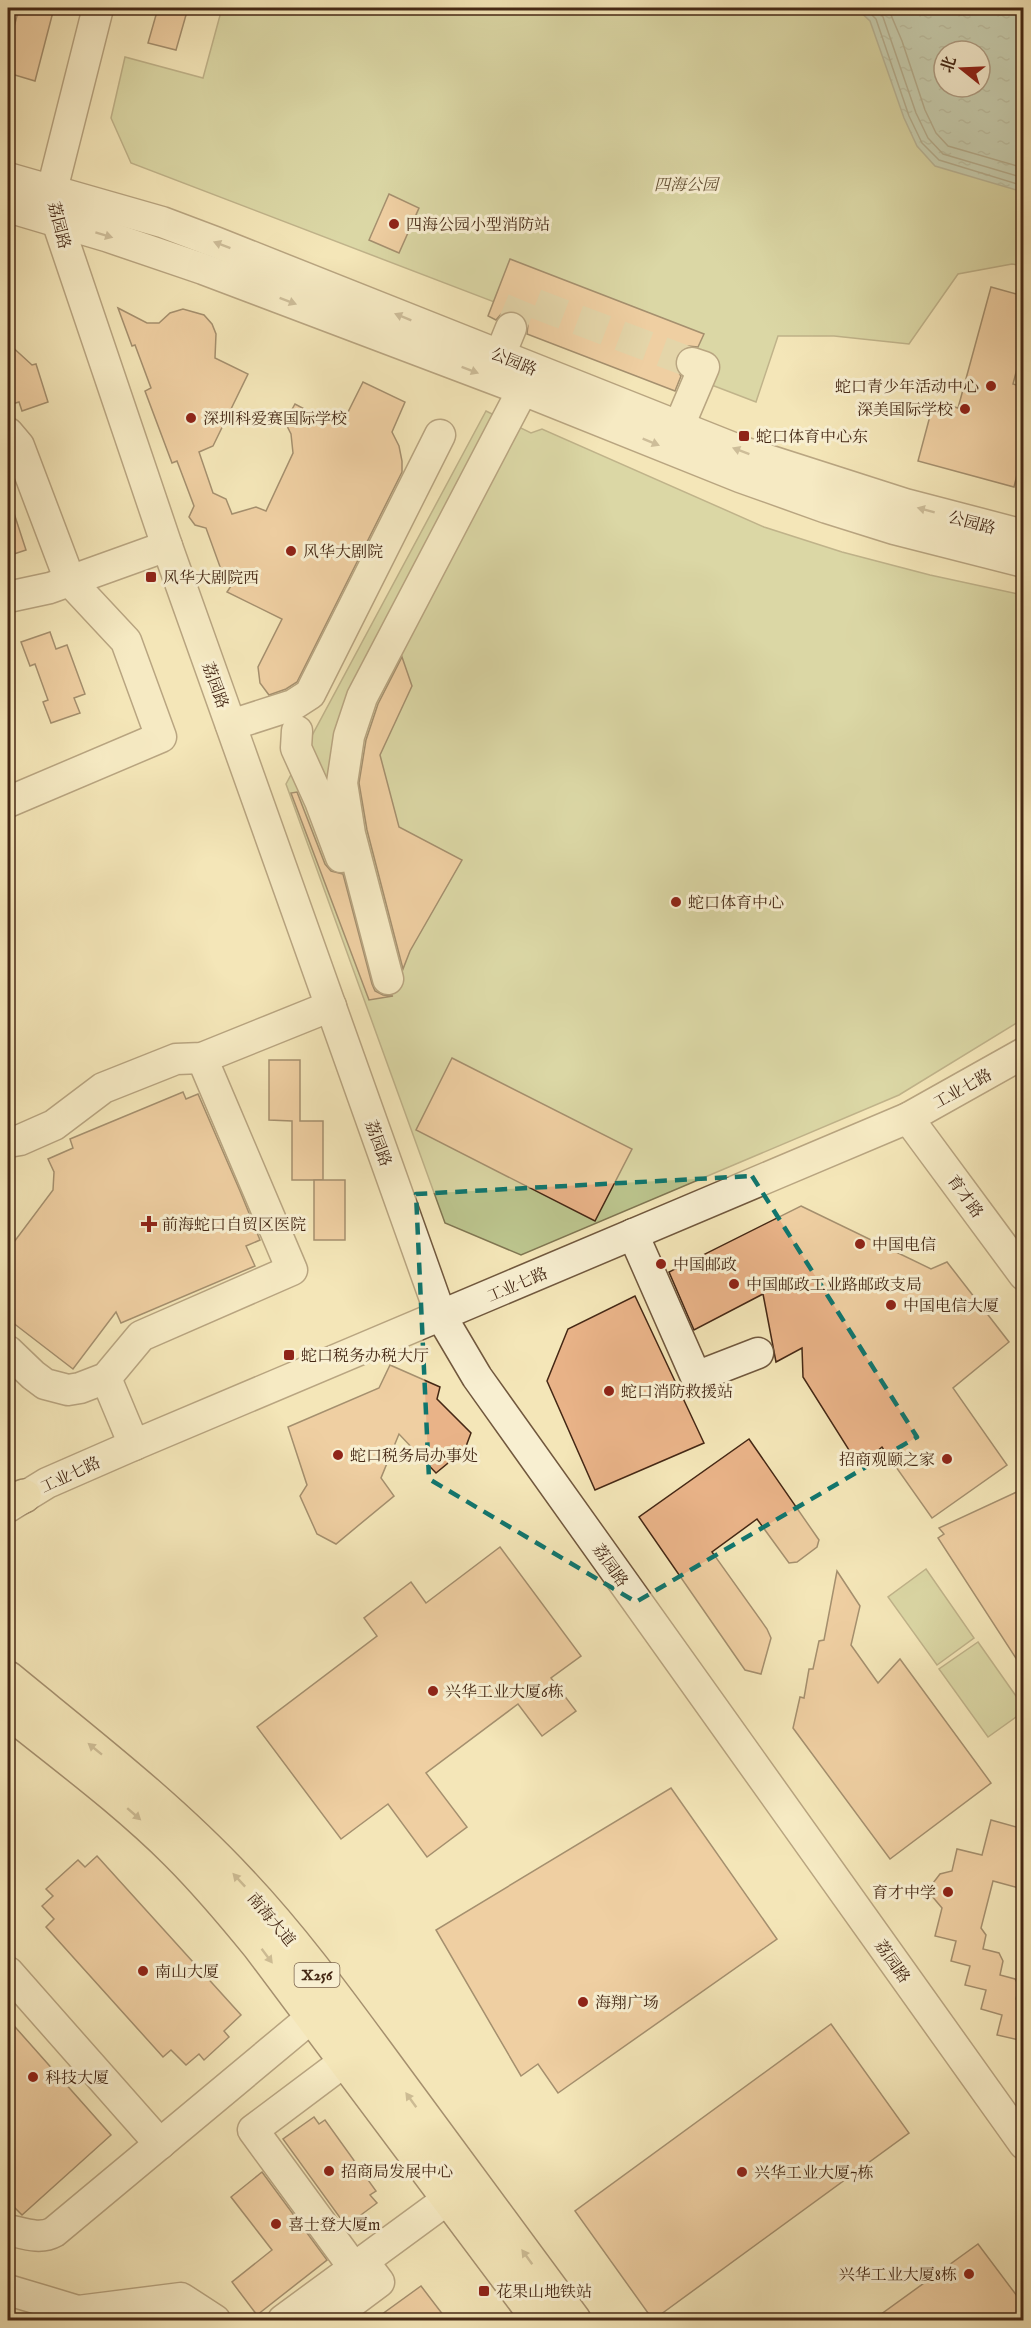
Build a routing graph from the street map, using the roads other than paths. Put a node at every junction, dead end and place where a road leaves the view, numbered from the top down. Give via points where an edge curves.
1 (98, 8) edge
2 (8, 178) edge
3 (52, 190) junction
4 (8, 207) edge
5 (57, 221) junction
6 (511, 328) tunnel mouth
7 (500, 355) junction
8 (692, 363) dead end
9 (529, 380) junction
10 (679, 426) junction
11 (8, 433) edge
12 (440, 435) dead end
13 (1023, 535) edge
14 (167, 546) junction
15 (1023, 562) edge
16 (70, 581) junction
17 (8, 597) edge
18 (289, 720) junction
19 (231, 725) junction
20 (342, 783) junction
21 (8, 802) edge
22 (375, 945) dead end
23 (388, 979) dead end
24 (331, 1006) junction
25 (1023, 1053) edge
26 (202, 1058) junction
27 (908, 1118) junction
28 (12, 1147) edge
29 (633, 1234) junction
30 (1023, 1275) edge
31 (441, 1316) junction
32 (8, 1351) edge
33 (758, 1353) dead end
34 (106, 1378) junction
35 (134, 1445) junction
36 (13, 1502) edge
37 (8, 1678) edge
38 (8, 1711) edge
39 (8, 1972) edge
40 (312, 2017) junction
41 (345, 2061) junction
42 (160, 2144) junction
43 (1023, 2144) edge
44 (448, 2199) junction
45 (8, 2230) edge
46 (359, 2265) junction
47 (8, 2290) edge
48 (214, 2320) edge
49 (283, 2320) edge
50 (328, 2320) edge
51 (539, 2320) edge
52 (574, 2320) edge

1 - 3 street, 荔园路
2 - 3 street, 公园路
3 - 5 street, 荔园路
7 -> 3 street, 公园路 via 162,222
4 - 5 street, 公园路
5 -> 9 street, 公园路
5 - 14 street, 荔园路
6 - 7 street
7 - 9 street, 公园路
8 - 10 street via 704,367
9 - 10 street, 公园路
9 -> 15 street, 公园路 via 740,477 894,529
9 - 20 street via 362,698 349,736
13 -> 10 street, 公园路 via 828,481
11 - 16 street via 19,446
12 - 18 street via 310,694
14 - 16 street
14 - 19 street, 荔园路
16 - 17 street
16 - 21 street via 126,641 161,737
18 - 19 street
18 - 20 street
18 - 22 street via 296,748
19 - 24 street, 荔园路
20 - 23 street via 350,834
24 - 26 street
24 - 31 street, 荔园路
25 - 27 street, 工业七路
26 - 28 street via 176,1059 103,1088 54,1125
26 - 34 street via 291,1270 141,1336
27 - 29 street, 工业七路
27 - 30 street, 育才路
29 - 31 street, 工业七路
29 - 33 street via 696,1377
31 - 35 street, 工业七路
31 - 43 street, 荔园路 via 477,1377
32 - 34 street via 33,1375 56,1388 80,1388
34 - 35 street
35 - 36 street, 工业七路
52 -> 37 main road, 南海大道 / X256 via 353,2020 241,1882 148,1793
38 -> 40 main road, 南海大道 / X256 via 177,1853 218,1896
39 - 42 street
40 - 41 main road, 南海大道 / X256
40 - 42 street
41 - 44 main road, 南海大道 / X256
41 - 46 street via 253,2130
42 - 45 street via 54,2232 37,2236
44 - 46 street
44 - 51 main road, 南海大道 / X256
46 - 49 street
46 - 50 street via 379,2282
47 - 48 street via 78,2311 181,2298

